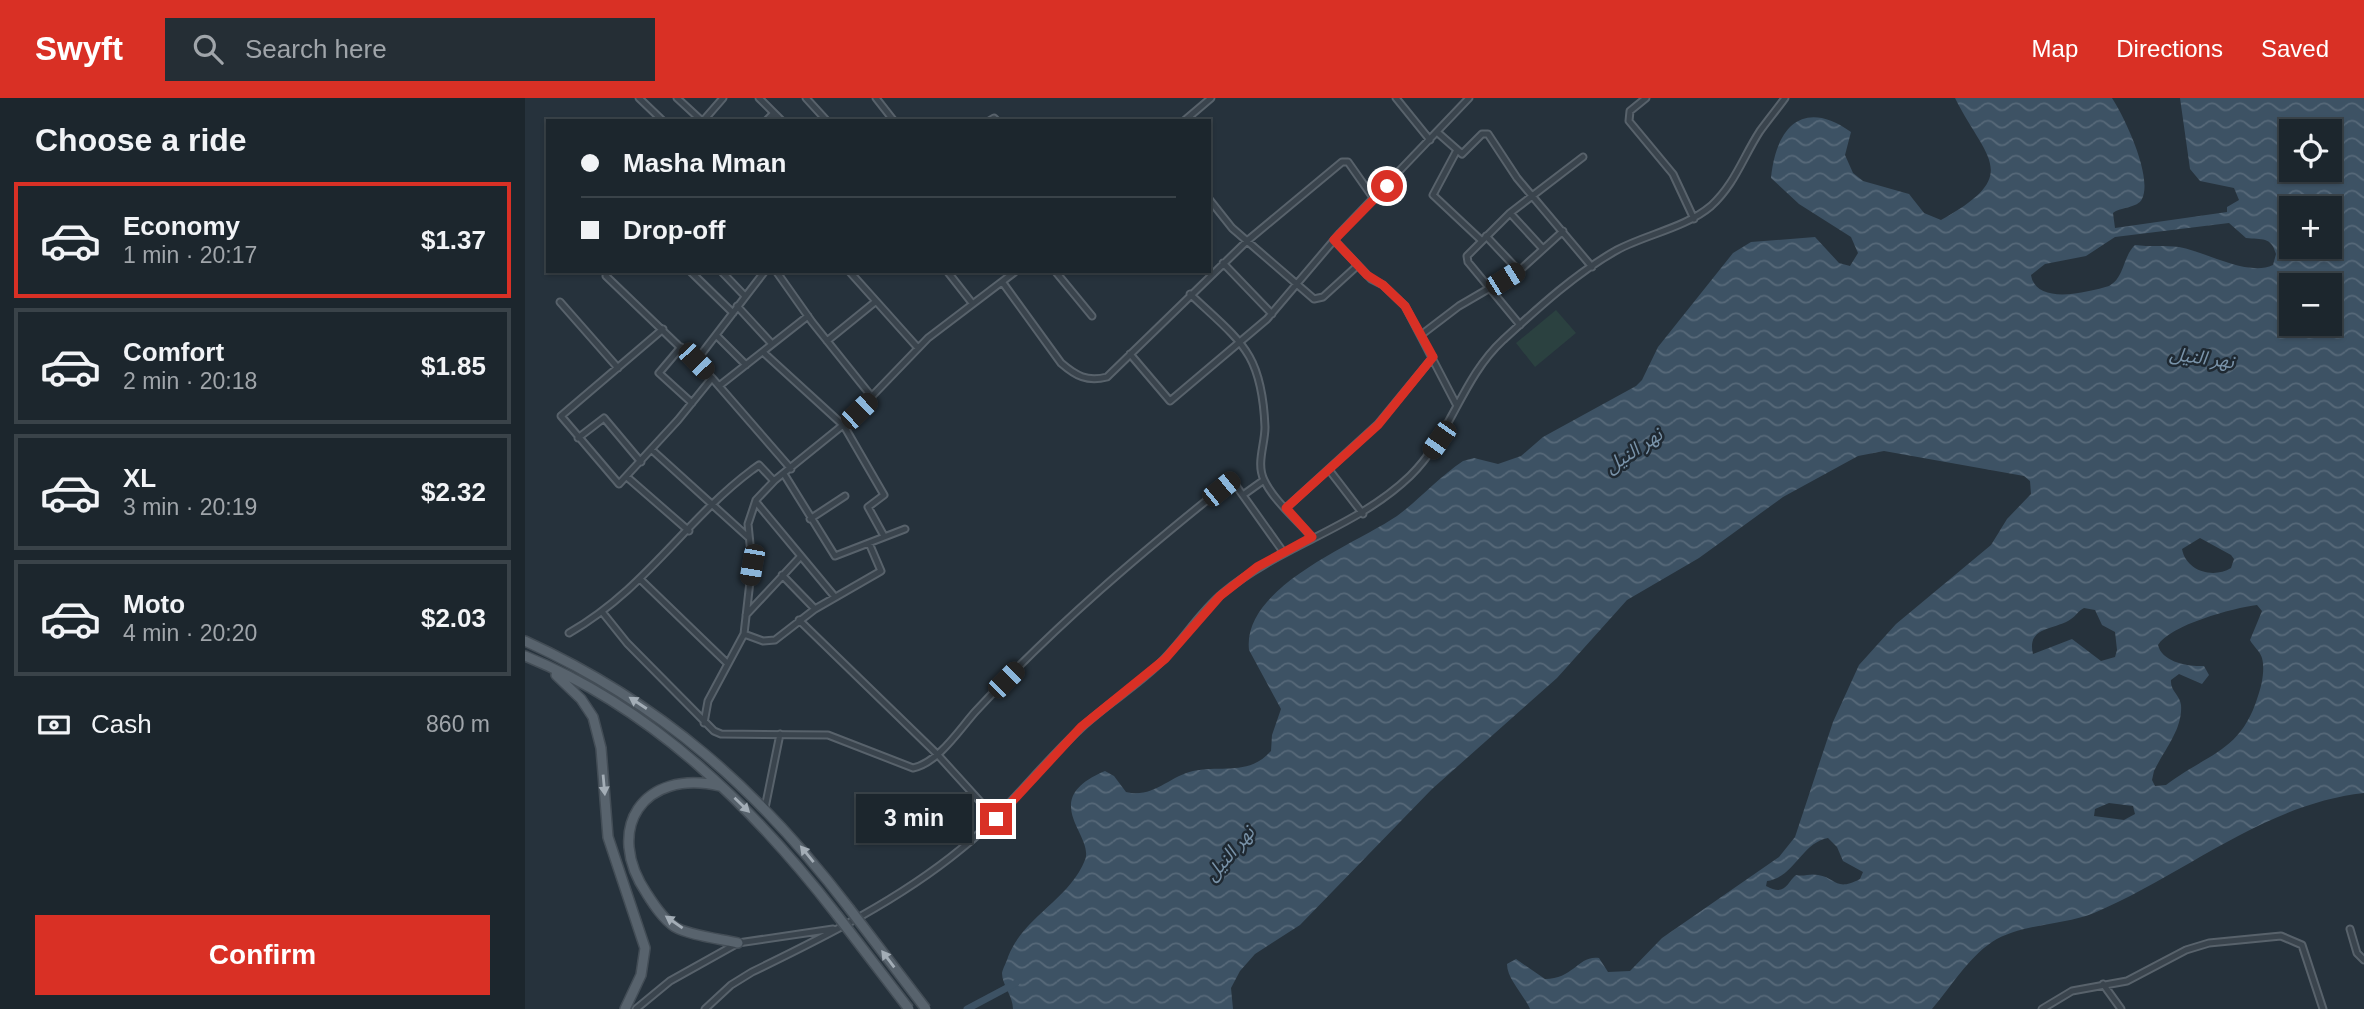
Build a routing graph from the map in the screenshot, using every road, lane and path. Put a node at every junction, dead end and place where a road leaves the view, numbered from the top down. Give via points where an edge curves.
1 (639, 98) edge
2 (677, 98) edge
3 (723, 98) edge
4 (759, 98) edge
5 (806, 98) edge
6 (876, 98) edge
7 (1211, 98) edge
8 (1396, 98) edge
9 (1469, 98) edge
10 (1646, 98) edge
11 (1785, 98) edge
12 (774, 113) junction
13 (710, 115) junction
14 (661, 119) edge
15 (701, 119) edge
16 (705, 119) edge
17 (715, 119) edge
18 (769, 119) edge
19 (780, 119) edge
20 (825, 119) edge
21 (892, 119) edge
22 (1186, 119) edge
23 (1437, 132) junction
24 (1430, 140) junction
25 (1457, 150) junction
26 (1583, 157) dead end
27 (1534, 195) junction
28 (1374, 199) junction
29 (1211, 202) edge
30 (1510, 214) junction
31 (1694, 219) junction
32 (1563, 231) junction
33 (1483, 238) junction
34 (1334, 240) junction
35 (1247, 241) junction
36 (1543, 249) junction
37 (1223, 263) junction
38 (1357, 266) junction
39 (1592, 267) junction
40 (1519, 271) junction
41 (607, 273) edge
42 (692, 273) edge
43 (723, 273) edge
44 (763, 273) edge
45 (777, 273) edge
46 (851, 273) edge
47 (949, 273) edge
48 (1012, 273) edge
49 (1057, 273) edge
50 (1003, 283) junction
51 (1296, 284) junction
52 (1492, 288) junction
53 (1190, 294) junction
54 (744, 295) junction
55 (560, 302) dead end
56 (876, 302) junction
57 (972, 303) junction
58 (737, 306) junction
59 (733, 313) junction
60 (1272, 314) junction
61 (807, 316) junction
62 (1092, 316) dead end
63 (1520, 325) junction
64 (663, 329) junction
65 (1422, 335) junction
66 (716, 336) junction
67 (827, 341) junction
68 (1240, 342) junction
69 (772, 344) junction
70 (681, 347) junction
71 (918, 348) junction
72 (763, 352) junction
73 (1130, 354) junction
74 (1433, 357) junction
75 (696, 361) junction
76 (745, 365) junction
77 (618, 368) junction
78 (712, 378) junction
79 (719, 386) junction
80 (872, 397) junction
81 (692, 403) junction
82 (1456, 404) junction
83 (844, 426) junction
84 (578, 438) junction
85 (652, 450) junction
86 (641, 462) junction
87 (792, 469) junction
88 (1330, 471) junction
89 (784, 474) junction
90 (627, 477) junction
91 (1264, 480) junction
92 (774, 481) junction
93 (1243, 495) junction
94 (845, 496) dead end
95 (755, 502) junction
96 (713, 505) junction
97 (1286, 508) junction
98 (1363, 514) junction
99 (810, 519) junction
100 (905, 529) dead end
101 (689, 531) junction
102 (884, 536) junction
103 (749, 537) junction
104 (1312, 537) junction
105 (869, 543) junction
106 (1284, 553) junction
107 (801, 556) junction
108 (782, 575) junction
109 (641, 580) junction
110 (835, 597) junction
111 (815, 609) junction
112 (603, 613) junction
113 (745, 615) junction
114 (799, 621) junction
115 (569, 633) dead end
116 (744, 634) junction
117 (525, 641) edge
118 (525, 656) edge
119 (544, 664) junction
120 (728, 664) junction
121 (704, 723) junction
122 (780, 734) junction
123 (937, 754) junction
124 (722, 786) junction
125 (765, 808) junction
126 (996, 819) junction
127 (837, 928) junction
128 (2350, 929) dead end
129 (738, 943) junction
130 (2364, 960) edge
131 (2103, 984) junction
132 (625, 1009) edge
133 (636, 1009) edge
134 (705, 1009) edge
135 (909, 1009) edge
136 (926, 1009) edge
137 (2042, 1009) edge
138 (2121, 1009) edge
139 (2323, 1009) edge

1 - 14 street
2 - 15 street
3 - 13 street
4 - 12 street
5 - 20 street
6 - 21 street
7 - 22 street
8 - 24 street
9 - 23 street
10 - 31 street via 1630,111 1629,121 1673,174
11 - 31 street via 1759,132 1735,179
12 - 18 street
12 - 19 street
13 - 16 street
13 - 17 street
23 - 24 street
23 - 25 street
24 - 28 street
25 - 27 street via 1464,153 1482,134 1488,134
25 - 33 street via 1433,195
26 - 27 street
27 - 30 street
27 - 32 street
28 - 34 street
28 - 35 street via 1345,161
29 - 35 street
30 - 33 street
30 - 36 street
31 - 39 street via 1635,241
32 - 36 street
32 - 39 street
33 - 40 street
33 - 52 street via 1467,259
34 - 38 street
34 - 51 street
35 - 37 street
35 - 51 street
36 - 40 street
37 - 53 street
37 - 60 street
38 - 51 street via 1319,299
38 - 65 street via 1405,306
39 - 63 street
40 - 52 street
41 - 64 street
42 - 59 street
43 - 54 street
44 - 54 street
45 - 61 street
46 - 56 street
47 - 57 street
48 - 50 street
49 - 62 street
50 - 57 street
50 - 73 street via 1072,372 1094,380 1107,377
51 - 60 street
52 - 63 street
52 - 65 street
53 - 68 street
53 - 73 street
54 - 58 street
55 - 77 street
56 - 67 street
56 - 71 street
57 - 71 street
58 - 59 street
58 - 69 street
59 - 66 street
60 - 68 street
61 - 67 street
61 - 69 street
63 - 82 street via 1481,364
64 - 70 street
64 - 77 street
65 - 74 street
66 - 75 street
66 - 76 street
67 - 80 street
68 - 73 street via 1170,401
68 - 91 street via 1258,374 1265,425
69 - 72 street
70 - 75 street
70 - 81 street via 659,373
71 - 80 street
72 - 76 street
72 - 83 street
74 - 82 street
74 - 88 street via 1378,425
75 - 78 street
76 - 79 street
77 - 84 street via 563,413
78 - 79 street
78 - 81 street
79 - 87 street
80 - 83 street
81 - 85 street
82 - 98 street via 1425,460
83 - 87 street
83 - 102 street via 884,495 868,506
84 - 86 street via 604,418
84 - 90 street via 619,484
85 - 86 street
85 - 96 street
86 - 90 street
87 - 89 street
88 - 97 street
88 - 98 street
89 - 92 street
89 - 99 street
90 - 101 street
91 - 93 street
91 - 97 street
92 - 95 street
92 - 96 street via 757,466
93 - 106 street
93 - 123 street via 1233,480 1210,498 1071,618 989,696
94 - 99 street
95 - 103 street via 748,520
95 - 107 street
96 - 101 street
96 - 103 street
97 - 104 street
98 - 104 street
99 - 105 street via 835,556
100 - 102 street
101 - 109 street
102 - 105 street
103 - 113 street via 752,565
104 - 106 street
105 - 110 street via 881,571
106 - 126 street via 1220,596 1165,659 1081,727
107 - 108 street
107 - 110 street
108 - 111 street
108 - 113 street
109 - 112 street
109 - 120 street
110 - 111 street
111 - 114 street
112 - 115 street
112 - 121 street
113 - 116 street
114 - 116 street via 767,642
114 - 123 street
116 - 120 street
125 -> 117 main road via 714,760 649,710
118 - 119 main road
119 - 124 main road via 641,722
119 -> 132 main road via 587,708 601,748 608,837 645,948 641,975
120 - 121 street via 708,701
121 - 122 street via 721,734
122 - 123 street via 828,735 907,767 919,767
122 - 125 street
123 - 126 street
129 -> 124 main road via 676,927 640,884 627,848 637,807 657,791 689,782
124 -> 135 main road, bridge via 780,844
136 -> 125 main road, bridge via 808,855
126 - 127 street via 959,852
127 - 129 street
127 - 134 street via 752,972
128 - 130 street
129 - 133 street via 670,981
131 - 137 street via 2071,991
131 - 138 street
131 - 139 street via 2127,981 2209,943 2281,936 2302,946

